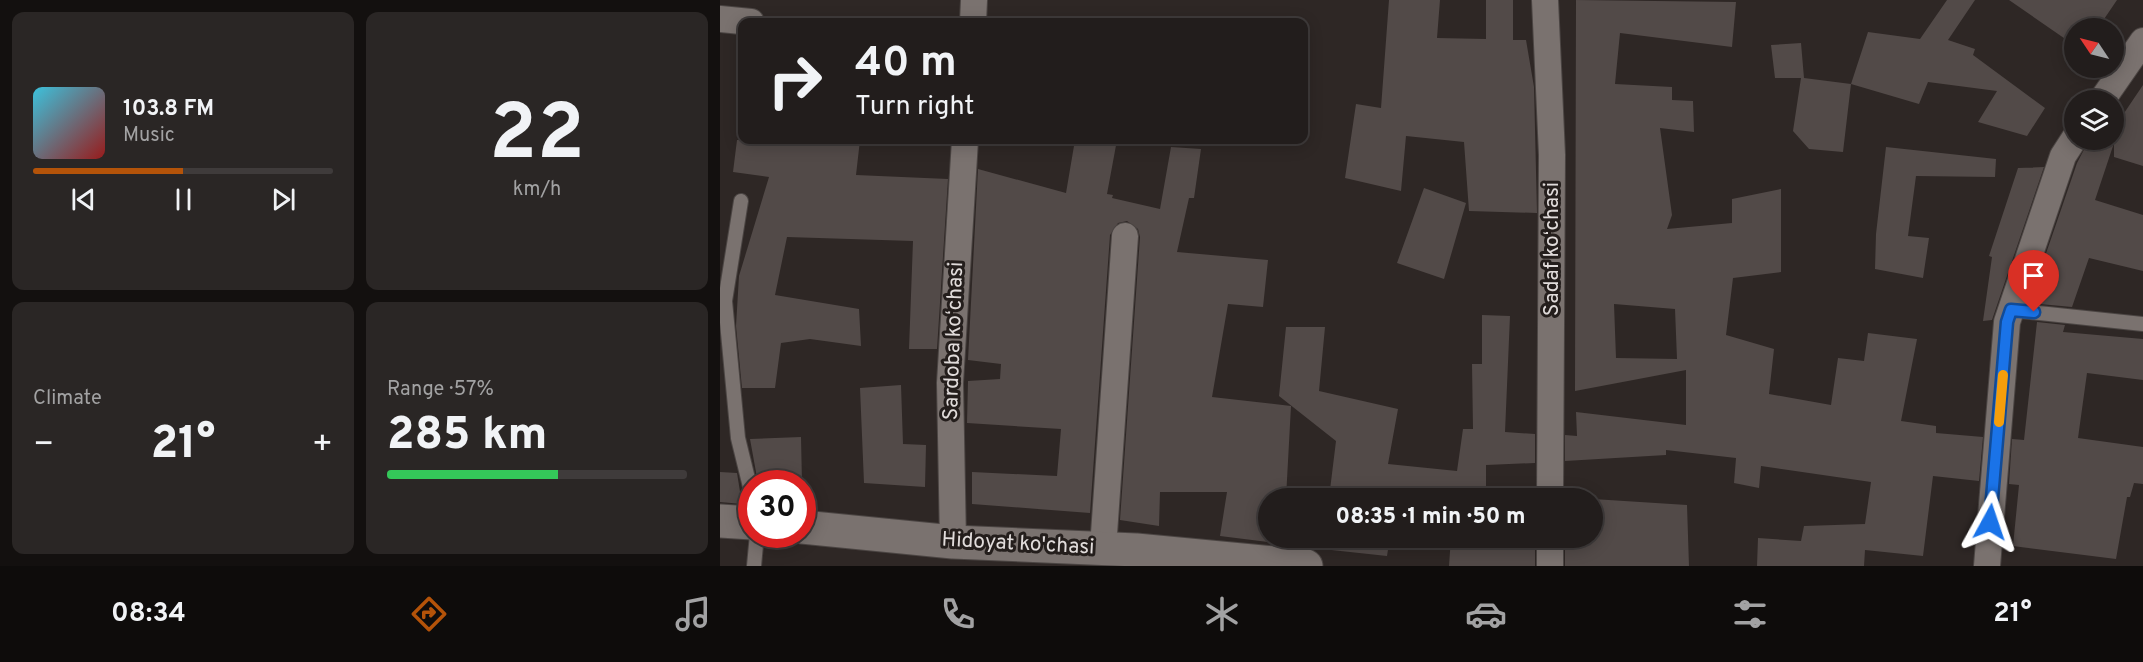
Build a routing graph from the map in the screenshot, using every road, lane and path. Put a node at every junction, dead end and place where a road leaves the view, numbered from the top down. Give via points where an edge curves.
1 (974, 0) edge
2 (1545, 0) edge
3 (973, 18) edge
4 (720, 19) edge
5 (738, 21) edge
6 (2143, 41) edge
7 (2109, 90) edge
8 (965, 144) edge
9 (2066, 150) edge
10 (741, 201) dead end
11 (1125, 236) dead end
12 (2011, 310) junction
13 (2143, 324) edge
14 (746, 470) edge
15 (1550, 488) edge
16 (720, 521) edge
17 (738, 522) edge
18 (816, 528) edge
19 (953, 542) junction
20 (756, 548) edge
21 (1103, 548) junction
22 (1550, 548) edge
23 (1134, 558) edge
24 (754, 566) edge
25 (1306, 566) edge
26 (1550, 566) edge
27 (1987, 566) edge

1 - 3 street
2 - 15 street, Sadaf koʻchasi via 1552,155
4 - 5 street
6 - 7 street
8 - 19 street, Sardoba koʻchasi via 950,383
9 - 12 street
10 - 14 lane via 725,301 738,438
11 - 21 street
12 - 13 lane
12 - 27 street
16 - 17 street
18 - 19 street, Hidoyat ko'chasi
19 - 21 street, Hidoyat ko'chasi
20 - 24 lane
21 - 23 street, Hidoyat ko'chasi
22 - 26 street
23 - 25 street, Hidoyat ko'chasi

